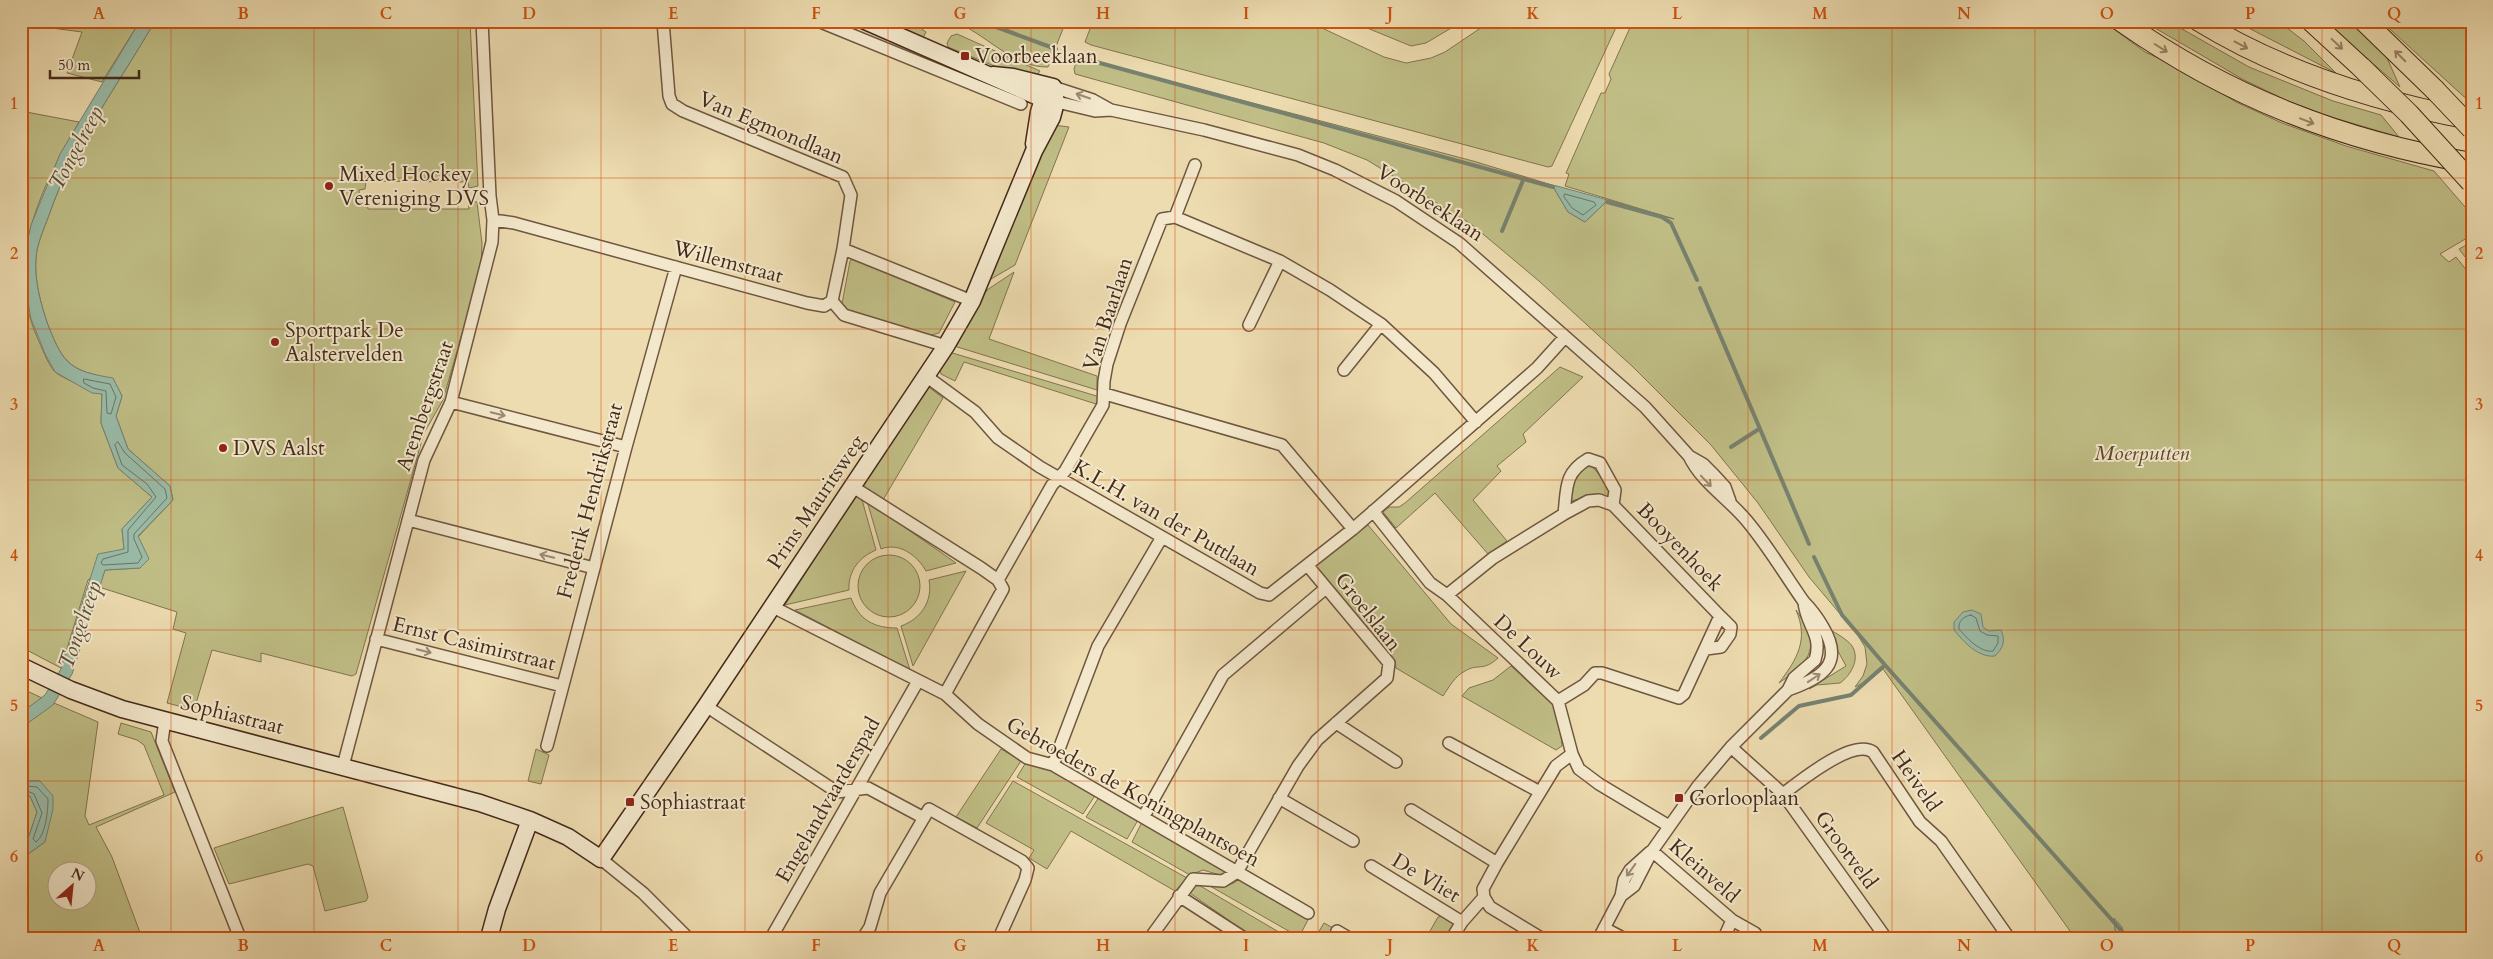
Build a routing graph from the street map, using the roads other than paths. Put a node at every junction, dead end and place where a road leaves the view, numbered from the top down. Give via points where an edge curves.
1 (482, 21) edge
2 (663, 21) edge
3 (818, 21) edge
4 (865, 21) edge
5 (2121, 21) edge
6 (2199, 21) edge
7 (2311, 21) edge
8 (2364, 21) edge
9 (993, 75) junction
10 (988, 91) junction
11 (1051, 96) junction
12 (1021, 104) dead end
13 (2472, 119) edge
14 (2472, 129) edge
15 (2472, 164) edge
16 (1195, 165) dead end
17 (2472, 182) edge
18 (1175, 216) junction
19 (493, 220) junction
20 (843, 249) junction
21 (1280, 261) junction
22 (676, 267) junction
23 (972, 301) junction
24 (832, 302) junction
25 (1381, 324) junction
26 (1249, 325) dead end
27 (1565, 338) junction
28 (946, 346) junction
29 (1344, 370) dead end
30 (926, 376) junction
31 (1105, 394) junction
32 (450, 402) junction
33 (1476, 422) junction
34 (626, 447) junction
35 (1058, 478) junction
36 (852, 486) junction
37 (1613, 505) junction
38 (1373, 511) junction
39 (1564, 514) junction
40 (408, 520) junction
41 (1353, 529) junction
42 (1162, 537) junction
43 (1308, 566) junction
44 (594, 568) junction
45 (998, 580) junction
46 (1326, 588) junction
47 (1447, 595) junction
48 (1804, 602) junction
49 (771, 606) junction
50 (1720, 616) junction
51 (376, 639) junction
52 (1706, 649) junction
53 (21, 666) edge
54 (918, 681) junction
55 (562, 686) junction
56 (1788, 690) junction
57 (945, 694) junction
58 (1558, 701) junction
59 (706, 706) junction
60 (165, 720) junction
61 (1336, 723) junction
62 (1449, 743) dead end
63 (547, 746) dead end
64 (1731, 748) junction
65 (1572, 754) junction
66 (1396, 762) dead end
67 (1053, 765) junction
68 (343, 766) junction
69 (854, 790) junction
70 (1540, 792) junction
71 (1783, 794) junction
72 (1279, 798) junction
73 (1411, 810) dead end
74 (926, 813) junction
75 (1144, 816) junction
76 (530, 820) junction
77 (1669, 826) junction
78 (1353, 841) dead end
79 (1652, 851) junction
80 (601, 859) junction
81 (1497, 863) junction
82 (1370, 866) dead end
83 (1237, 872) junction
84 (1178, 896) junction
85 (1484, 897) junction
86 (1308, 913) dead end
87 (1732, 920) junction
88 (1462, 922) junction
89 (1337, 931) dead end
90 (1602, 933) edge
91 (1884, 937) edge
92 (240, 938) edge
93 (489, 938) edge
94 (688, 938) edge
95 (771, 938) edge
96 (863, 938) edge
97 (1000, 938) edge
98 (1150, 938) edge
99 (1244, 938) edge
100 (1349, 938) edge
101 (1452, 938) edge
102 (1540, 938) edge
103 (1622, 938) edge
104 (1724, 938) edge
105 (1754, 938) edge
106 (2009, 938) edge

1 - 19 street, Arembergstraat
2 - 20 street, Van Egmondlaan via 672,104 843,177 851,195
3 - 10 street
4 - 9 street, Voorbeeklaan
5 -> 15 highway via 2185,63 2287,113 2384,146
6 -> 13 highway via 2253,51 2326,82 2431,112
7 -> 17 highway, bridge via 2409,114
14 -> 8 highway, bridge
9 - 10 street
9 - 11 street, Voorbeeklaan via 1009,85
10 - 12 street
11 - 23 street, Prins Mauritsweg via 1046,131 1034,151
11 - 27 street, Voorbeeklaan via 1095,111 1111,110 1204,130 1298,155 1344,174 1396,200 1459,243
16 - 18 street
18 - 21 street
18 - 31 street, Van Baarlaan via 1162,219 1155,234 1107,364
19 - 22 street, Willemstraat
19 - 32 street, Arembergstraat via 492,242
20 - 23 street
20 - 24 street, Van Egmondlaan
21 - 25 street
21 - 26 street
22 - 24 street, Willemstraat via 807,303 824,306
22 - 34 street, Frederik Hendrikstraat
23 - 28 street, Prins Mauritsweg
24 - 28 street via 844,315
25 - 29 street
25 - 33 street via 1434,374
27 - 33 street, K.L.H. van der Puttlaan via 1537,368
27 - 48 street, Voorbeeklaan via 1645,408 1689,456 1695,470 1717,493 1730,501
28 - 30 street, Prins Mauritsweg
30 - 35 street, K.L.H. van der Puttlaan via 975,412 998,438
30 - 36 street, Prins Mauritsweg
31 - 35 street, Van Baarlaan via 1103,405
31 - 41 street via 1282,445
32 -> 34 street
32 - 40 street, Arembergstraat via 424,460
33 - 38 street, K.L.H. van der Puttlaan
34 - 44 street, Frederik Hendrikstraat
35 - 42 street, K.L.H. van der Puttlaan
35 - 45 street, Van Baarlaan
36 - 45 street
36 - 49 street, Prins Mauritsweg
37 - 39 street, Booyenhoek via 1599,500 1588,502
37 - 39 street, Booyenhoek via 1615,490 1600,463 1588,459 1576,466 1568,480
37 - 50 street, Booyenhoek
38 - 41 street, K.L.H. van der Puttlaan
38 - 47 street, De Louw via 1430,583
39 - 47 street, Booyenhoek via 1493,558
44 -> 40 street
40 - 51 street, Arembergstraat
41 - 43 street, K.L.H. van der Puttlaan
42 - 43 street, K.L.H. van der Puttlaan via 1268,595
42 - 67 street via 1098,646
43 - 46 street, Groelslaan
44 - 55 street, Frederik Hendrikstraat
45 - 57 street via 1002,589
46 - 61 street, Groelslaan via 1389,663 1387,678
46 - 75 street via 1223,675
47 - 58 street, De Louw
48 - 56 street, Voorbeeklaan via 1805,612 1818,640 1818,650 1815,660 1794,678
56 -> 48 street, Voorbeeklaan via 1822,672 1832,656 1825,630
49 - 54 street, Gebroeders de Koningplantsoen
49 - 59 street, Prins Mauritsweg
50 - 52 street, Booyenhoek
50 - 52 street, Booyenhoek via 1731,627 1730,634 1721,647
51 -> 55 street, Ernst Casimirstraat
51 - 68 street, Arembergstraat
52 - 58 street, Booyenhoek via 1679,698 1602,673 1595,674
53 - 60 street, Sophiastraat via 71,690 122,709
54 - 57 street, Gebroeders de Koningplantsoen
54 - 69 street, Engelandvaarderspad
55 - 63 street, Frederik Hendrikstraat
56 - 64 street
57 - 67 street, Gebroeders de Koningplantsoen via 978,724 1027,758
58 - 65 street, De Louw
59 - 69 street via 837,792
59 - 80 street, Prins Mauritsweg
60 - 68 street, Sophiastraat
60 - 92 street via 162,741
61 - 66 street
61 - 72 street, Groelslaan via 1317,740
62 - 70 street
64 - 71 street, Grootveld
64 - 77 street
65 - 70 street, De Vliet via 1556,766
65 - 77 street, De Louw via 1579,769 1599,784
67 - 75 street, Gebroeders de Koningplantsoen
68 - 76 street, Sophiastraat
69 - 74 street via 868,788
69 - 95 street, Engelandvaarderspad
70 - 81 street, De Vliet
71 - 91 street, Grootveld
71 - 106 street, Heiveld via 1821,766 1860,748 1867,748 1873,752 1920,822 1941,841
72 - 78 street
72 - 83 street, Groelslaan
73 - 81 street
74 - 96 street via 880,893 870,927
74 - 97 street via 1022,861 1028,868
75 - 83 street, Gebroeders de Koningplantsoen
76 - 80 street, Sophiastraat via 568,837
76 - 93 street
77 - 79 street
79 - 87 street, Kleinveld
79 - 90 street via 1634,886 1621,896
80 - 94 street, Sophiastraat via 644,893
81 - 85 street, De Vliet via 1483,889
82 - 88 street, De Vliet
83 - 84 street via 1223,881 1193,879
83 - 86 street, Gebroeders de Koningplantsoen
84 - 98 street
84 - 99 street
85 - 88 street, De Vliet
85 - 102 street via 1490,907
87 - 104 street, Kleinveld
87 - 105 street, Kleinveld via 1751,929 1755,933
88 - 101 street, De Vliet
89 - 100 street
90 - 103 street

